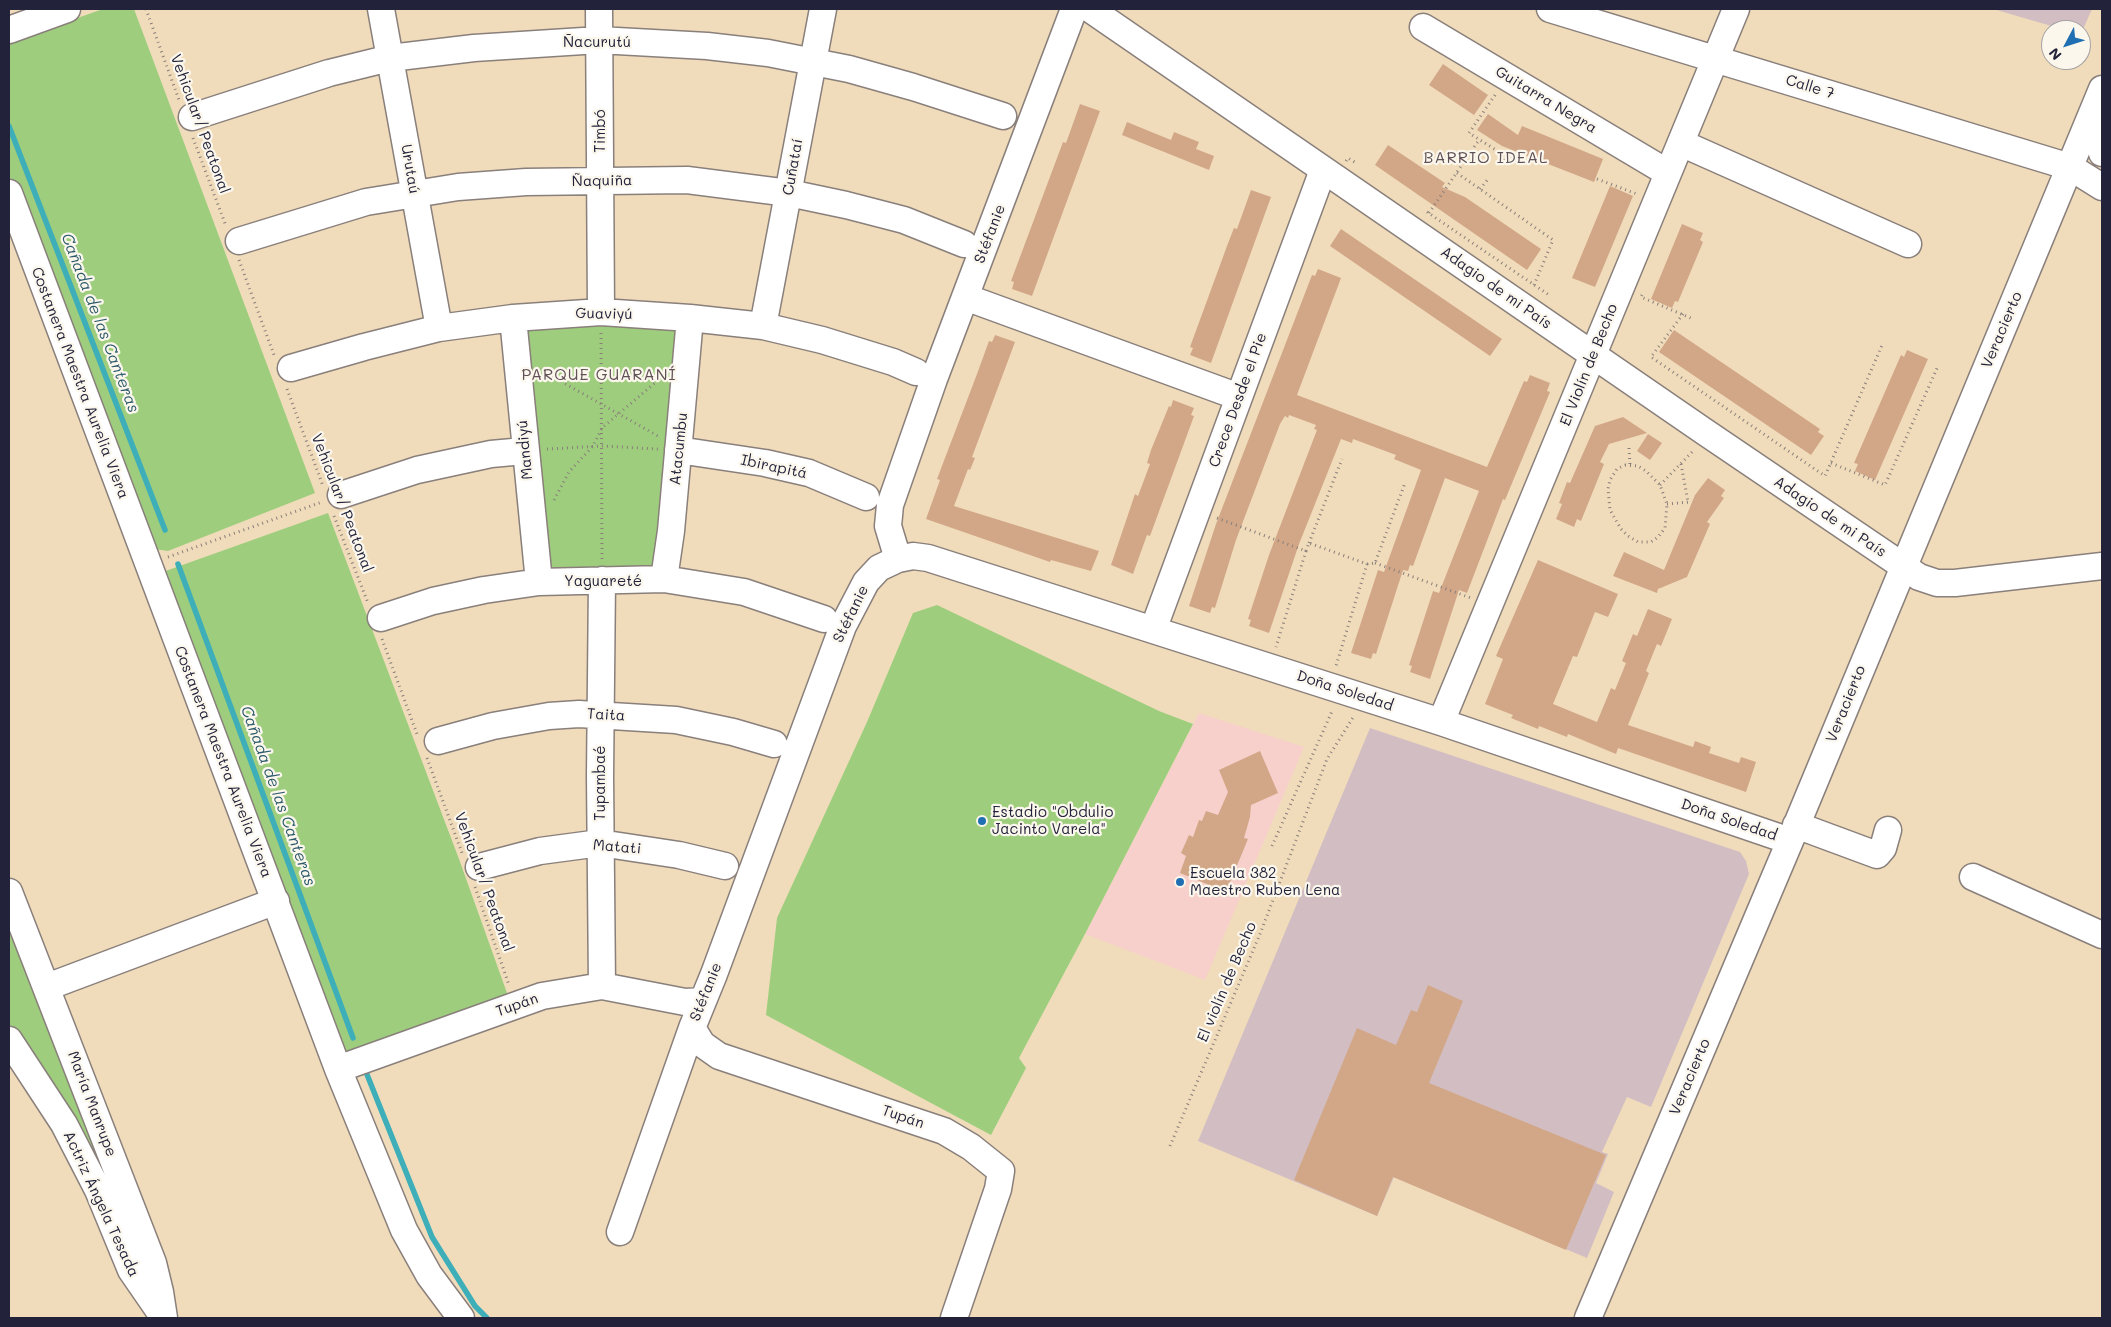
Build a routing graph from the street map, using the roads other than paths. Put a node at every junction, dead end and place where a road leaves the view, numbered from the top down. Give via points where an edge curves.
1 (67, 9) edge
2 (381, 9) edge
3 (600, 9) edge
4 (823, 9) edge
5 (1074, 9) edge
6 (1090, 9) edge
7 (1550, 9) edge
8 (1736, 9) edge
9 (1423, 27) dead end
10 (9, 30) edge
11 (600, 40) junction
12 (390, 58) junction
13 (1716, 58) junction
14 (813, 62) junction
15 (2102, 89) edge
16 (1003, 116) dead end
17 (2092, 116) junction
18 (188, 118) road end
19 (1681, 143) junction
20 (2102, 153) edge
21 (2070, 167) junction
22 (1323, 170) junction
23 (1668, 173) junction
24 (600, 180) junction
25 (2102, 187) edge
26 (788, 192) junction
27 (9, 193) edge
28 (415, 193) junction
29 (234, 243) road end
30 (964, 244) dead end
31 (1908, 244) dead end
32 (965, 298) junction
33 (601, 312) junction
34 (513, 318) junction
35 (690, 318) junction
36 (764, 326) junction
37 (440, 328) junction
38 (1593, 355) junction
39 (284, 371) road end
40 (916, 372) dead end
41 (1239, 397) junction
42 (678, 450) junction
43 (524, 451) junction
44 (866, 497) dead end
45 (331, 498) road end
46 (898, 559) junction
47 (2102, 566) edge
48 (1902, 567) junction
49 (664, 579) junction
50 (602, 580) junction
51 (539, 582) junction
52 (824, 619) dead end
53 (378, 622) road end
54 (1153, 630) junction
55 (600, 714) junction
56 (1441, 722) junction
57 (774, 744) dead end
58 (428, 745) road end
59 (1888, 830) dead end
60 (1793, 833) junction
61 (600, 843) junction
62 (725, 866) dead end
63 (472, 870) road end
64 (1973, 877) dead end
65 (9, 892) edge
66 (276, 901) junction
67 (2102, 935) edge
68 (602, 986) junction
69 (47, 987) junction
70 (703, 1001) junction
71 (692, 1028) junction
72 (9, 1040) edge
73 (338, 1070) junction
74 (620, 1232) dead end
75 (164, 1317) edge
76 (461, 1318) edge
77 (954, 1318) edge
78 (1588, 1318) edge

1 - 10 street
2 - 12 street, Urutaú
3 - 11 street, Timbó
4 - 14 street, Cuñataí
5 - 32 street, Stéfanie
6 - 22 street, Adagio de mi País
7 - 13 street, Calle 7
8 - 13 street, El Violín de Becho
9 - 23 street, Guitarra Negra
11 - 12 street, Ñacurutú via 474,48
11 - 14 street, Ñacurutú via 707,46
11 - 24 street, Timbó
12 - 18 street, Ñacurutú via 329,73
12 - 28 street, Urutaú
13 - 19 street, El Violín de Becho
13 - 21 street, Calle 7
14 - 16 street, Ñacurutú via 913,87
14 - 26 street, Cuñataí
15 - 17 street, Veracierto
17 - 20 street
17 - 21 street, Veracierto
19 - 23 street, El Violín de Becho
19 - 31 street
21 - 25 street, Calle 7
21 - 48 street, Veracierto
22 - 38 street, Adagio de mi País
22 - 41 street, Crece Desde el Pie
23 - 38 street, El Violín de Becho
24 - 26 street, Ñaquiña via 687,180
24 - 28 street, Ñaquiña via 526,182
24 - 33 street, Timbó
26 - 30 street, Ñaquiña via 904,220
26 - 36 street, Cuñataí
27 - 66 street, Costanera Maestra Aurelia Viera
28 - 29 street, Ñaquiña via 366,202
28 - 37 street, Urutaú
32 - 41 street
32 - 46 street, Stéfanie via 890,505 888,526
33 - 34 street, Guaviyú
33 - 35 street, Guaviyú
34 - 37 street, Guaviyú
34 - 43 street, Mandiyú
35 - 36 street, Guaviyú
35 - 42 street, Atacumbu
36 - 40 street, Guaviyú via 893,362
37 - 39 street, Guaviyú via 364,346
38 - 48 street, Adagio de mi País
38 - 56 street, El Violín de Becho
41 - 54 street, Crece Desde el Pie
42 - 44 street, Ibirapitá via 809,473
42 - 49 street, Atacumbu
43 - 45 street via 491,454 417,470
43 - 51 street, Mandiyú
46 - 54 street, Doña Soledad via 928,558
46 - 70 street, Stéfanie via 879,568 866,582 842,626
47 - 48 street, Adagio de mi País via 1954,583 1938,583
48 - 60 street, Veracierto
49 - 50 street, Yaguareté
49 - 52 street, Yaguareté via 744,592
50 - 51 street, Yaguareté
50 - 55 street, Tupambaé
51 - 53 street, Yaguareté via 458,595
54 - 56 street, Doña Soledad
55 - 57 street, Taita via 705,725
55 - 58 street, Taita via 529,719
55 - 61 street, Tupambaé
56 - 60 street, Doña Soledad
59 - 60 street, Doña Soledad via 1883,848 1877,855
60 - 78 street, Veracierto
61 - 62 street, Matati
61 - 63 street, Matati via 540,851
61 - 68 street, Tupambaé
64 - 67 street
65 - 69 street, María Manrupe
66 - 69 street
66 - 73 street, Costanera Maestra Aurelia Viera
68 - 70 street, Tupán via 685,1002
68 - 73 street, Tupán via 542,996
69 - 75 street, María Manrupe via 153,1264
70 - 71 street, Stéfanie
71 - 74 street, Stéfanie
71 - 77 street, Tupán via 702,1044 719,1056 944,1131 1001,1171 998,1189
72 - 75 street, Actriz Ángela Tesada via 64,1124 98,1190 131,1270
73 - 76 street, Costanera Maestra Aurelia Viera via 404,1230 430,1275

